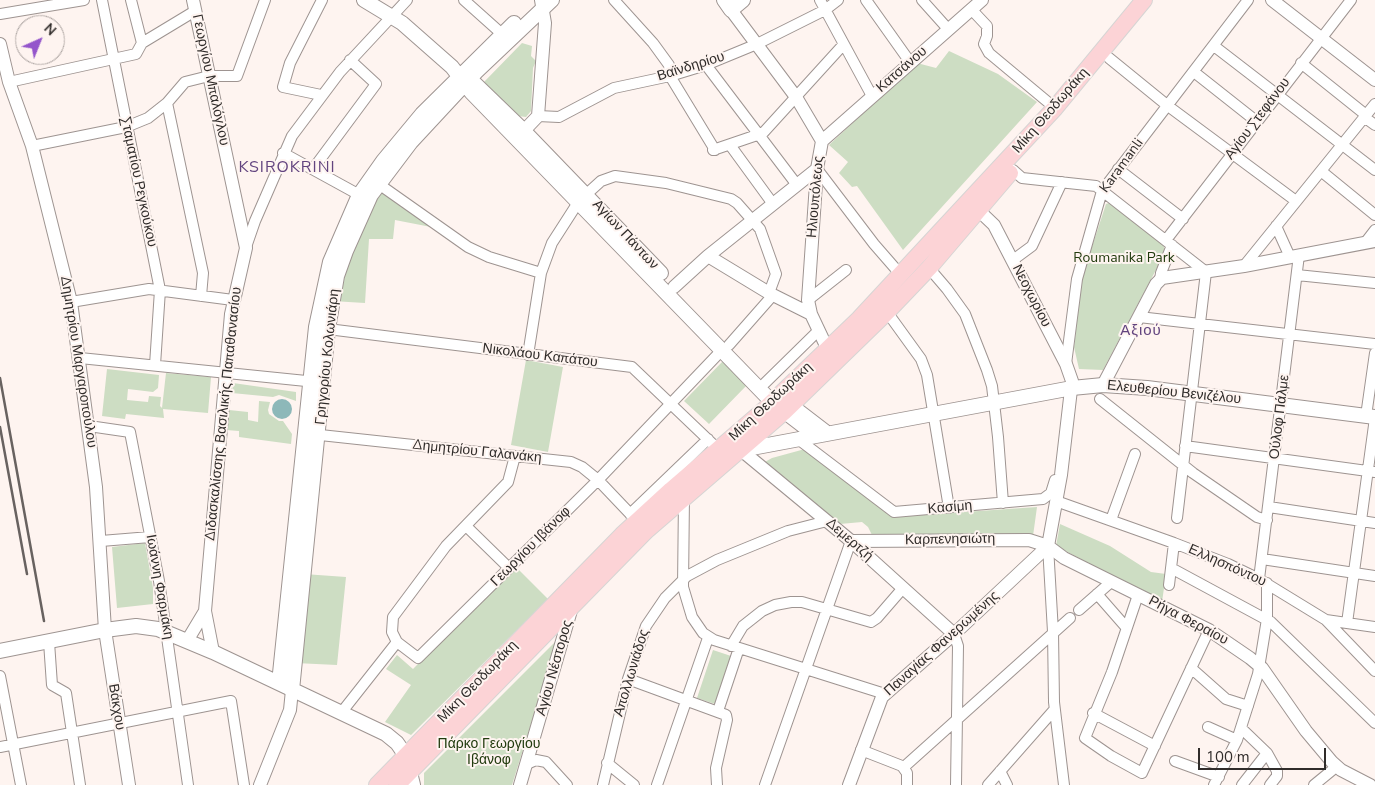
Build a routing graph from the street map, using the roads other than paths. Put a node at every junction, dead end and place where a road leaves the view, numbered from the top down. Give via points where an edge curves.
1 (84, 0) edge
2 (102, 0) edge
3 (131, 0) edge
4 (264, 0) edge
5 (322, 0) edge
6 (364, 0) edge
7 (407, 0) edge
8 (464, 0) edge
9 (614, 0) edge
10 (742, 0) edge
11 (838, 0) edge
12 (866, 0) edge
13 (922, 0) edge
14 (982, 0) edge
15 (1144, 0) edge
16 (1157, 0) edge
17 (1248, 0) edge
18 (1272, 0) edge
19 (1351, 0) edge
20 (544, 2) edge
21 (195, 3) edge
22 (727, 5) edge
23 (822, 5) edge
24 (971, 9) junction
25 (0, 14) edge
26 (392, 16) junction
27 (948, 30) junction
28 (502, 34) junction
29 (1321, 38) junction
30 (142, 43) junction
31 (0, 44) edge
32 (757, 44) junction
33 (843, 45) junction
34 (1214, 46) junction
35 (114, 58) junction
36 (1109, 58) junction
37 (350, 60) junction
38 (910, 62) junction
39 (1301, 63) junction
40 (706, 65) junction
41 (1194, 72) junction
42 (209, 76) junction
43 (462, 76) junction
44 (670, 76) junction
45 (1375, 80) edge
46 (8, 82) junction
47 (1277, 94) junction
48 (321, 95) junction
49 (872, 96) junction
50 (796, 97) junction
51 (167, 102) junction
52 (1375, 104) edge
53 (1168, 106) junction
54 (1056, 108) junction
55 (538, 116) junction
56 (1365, 116) junction
57 (1256, 121) junction
58 (1375, 125) edge
59 (126, 127) junction
60 (520, 134) junction
61 (759, 135) junction
62 (822, 141) junction
63 (730, 145) junction
64 (1342, 145) junction
65 (32, 146) junction
66 (283, 152) junction
67 (1233, 153) junction
68 (313, 169) junction
69 (817, 169) junction
70 (1118, 169) junction
71 (1014, 170) junction
72 (1375, 170) edge
73 (1321, 171) junction
74 (375, 181) junction
75 (1062, 182) junction
76 (797, 185) junction
77 (1102, 189) junction
78 (364, 198) junction
79 (583, 198) junction
80 (1296, 201) junction
81 (773, 204) junction
82 (974, 206) junction
83 (1375, 215) edge
84 (754, 219) junction
85 (1183, 219) junction
86 (1276, 226) junction
87 (1375, 230) edge
88 (1370, 242) edge
89 (1169, 243) junction
90 (246, 248) junction
91 (708, 256) junction
92 (1294, 256) junction
93 (1013, 260) junction
94 (1244, 266) junction
95 (929, 268) junction
96 (846, 270) dead end
97 (1206, 272) junction
98 (541, 273) junction
99 (901, 275) junction
100 (1296, 275) junction
101 (1160, 280) junction
102 (1375, 283) edge
103 (674, 287) junction
104 (160, 290) junction
105 (771, 294) junction
106 (201, 296) junction
107 (233, 300) junction
108 (808, 300) junction
109 (71, 302) junction
110 (887, 312) junction
111 (811, 314) junction
112 (1139, 317) junction
113 (1199, 324) junction
114 (328, 328) junction
115 (818, 331) junction
116 (1289, 335) junction
117 (1375, 344) edge
118 (726, 347) junction
119 (828, 350) junction
120 (1375, 353) edge
121 (528, 355) junction
122 (80, 358) junction
123 (1066, 364) junction
124 (154, 365) junction
125 (225, 372) junction
126 (317, 382) junction
127 (766, 383) junction
128 (1072, 388) junction
129 (1102, 392) junction
130 (1191, 393) junction
131 (994, 402) junction
132 (671, 404) junction
133 (782, 404) junction
134 (1281, 404) junction
135 (934, 413) junction
136 (1372, 417) edge
137 (1068, 423) junction
138 (89, 426) junction
139 (312, 434) junction
140 (821, 434) junction
141 (798, 439) junction
142 (714, 445) junction
143 (1185, 446) junction
144 (741, 450) junction
145 (1135, 454) dead end
146 (515, 456) junction
147 (1275, 459) junction
148 (1183, 466) junction
149 (1371, 472) edge
150 (598, 480) junction
151 (684, 496) junction
152 (1056, 501) junction
153 (1004, 503) junction
154 (1269, 507) junction
155 (949, 508) junction
156 (634, 518) junction
157 (1177, 518) dead end
158 (1110, 520) junction
159 (1267, 520) junction
160 (1361, 520) junction
161 (828, 521) junction
162 (1375, 523) edge
163 (466, 526) junction
164 (150, 537) junction
165 (101, 541) junction
166 (851, 541) junction
167 (1174, 543) junction
168 (1048, 546) junction
169 (1262, 559) junction
170 (509, 568) junction
171 (1171, 568) junction
172 (1353, 572) junction
173 (1375, 576) edge
174 (683, 578) junction
175 (579, 579) junction
176 (1263, 581) junction
177 (1111, 582) junction
178 (1169, 585) dead end
179 (903, 588) junction
180 (1097, 594) junction
181 (1138, 595) junction
182 (573, 605) junction
183 (827, 609) junction
184 (1079, 610) dead end
185 (205, 612) junction
186 (1070, 618) dead end
187 (1267, 619) junction
188 (1326, 620) junction
189 (1347, 623) junction
190 (1126, 626) junction
191 (1375, 627) edge
192 (105, 630) junction
193 (1209, 630) junction
194 (167, 632) junction
195 (1053, 632) junction
196 (954, 634) junction
197 (708, 638) junction
198 (187, 641) junction
199 (49, 642) junction
200 (397, 642) junction
201 (735, 647) junction
202 (0, 651) edge
203 (212, 652) junction
204 (1260, 666) junction
205 (1191, 668) junction
206 (805, 670) junction
207 (1375, 672) edge
208 (0, 676) edge
209 (628, 679) junction
210 (279, 683) junction
211 (292, 690) junction
212 (885, 694) junction
213 (686, 700) junction
214 (1248, 706) junction
215 (1054, 710) junction
216 (718, 711) junction
217 (177, 712) junction
218 (341, 713) junction
219 (1093, 713) junction
220 (958, 719) junction
221 (118, 723) junction
222 (1375, 723) edge
223 (1208, 727) dead end
224 (1241, 728) junction
225 (71, 732) junction
226 (1237, 740) junction
227 (13, 744) junction
228 (1155, 746) junction
229 (0, 747) edge
230 (861, 750) junction
231 (1267, 753) junction
232 (1175, 761) dead end
233 (607, 763) junction
234 (526, 764) junction
235 (1336, 766) junction
236 (904, 768) junction
237 (410, 770) edge
238 (1000, 771) junction
239 (1217, 781) edge
240 (1372, 784) edge
241 (21, 785) edge
242 (80, 785) edge
243 (129, 785) edge
244 (188, 785) edge
245 (244, 785) edge
246 (260, 785) edge
247 (377, 785) edge
248 (396, 785) edge
249 (520, 785) edge
250 (567, 785) edge
251 (603, 785) edge
252 (634, 785) edge
253 (656, 785) edge
254 (717, 785) edge
255 (765, 785) edge
256 (849, 785) edge
257 (907, 785) edge
258 (956, 785) edge
259 (988, 785) edge
260 (1007, 785) edge
261 (1064, 785) edge
262 (1242, 785) edge
263 (1270, 785) edge
264 (1314, 785) edge

1 - 25 street
2 - 35 street, Σταματίου Ρεγκούκου
3 - 30 street
4 - 42 street via 237,76
5 - 48 street via 290,63 283,87
6 - 26 main road, Αγίων Πάντων
7 - 26 street, Διδασκαλίσσης Βασιλικής Παπαθανασίου
8 - 28 street
9 - 44 street via 653,43 669,65
10 - 22 main road
11 - 23 street, Βαϊνδηρίου
12 - 38 street
13 - 27 street
14 - 24 street, Κατσάνου
15 - 54 highway, Μίκη Θεοδωράκη
16 - 36 highway, Μίκη Θεοδωράκη
17 - 34 street, Karamanli
18 - 29 street
19 - 29 street, Αγίου Στεφάνου
20 - 28 main road, Γρηγορίου Κολωνιάρη
20 - 43 main road, Γρηγορίου Κολωνιάρη
20 - 55 street
21 - 30 street
21 - 42 street, Γεωργίου Μπαλόγλου
22 - 32 street, Ηλιουπόλεως
23 - 32 street, Βαϊνδηρίου
23 - 33 street
24 - 27 street, Κατσάνου
24 - 54 street via 987,26 984,44 988,53
26 - 37 street, Διδασκαλίσσης Βασιλικής Παπαθανασίου
26 - 43 main road, Αγίων Πάντων
27 - 38 street, Κατσάνου
28 - 43 main road, Γρηγορίου Κολωνιάρη
29 - 39 street, Αγίου Στεφάνου
29 - 45 street
30 - 35 street via 136,54
31 - 46 street, Δημητρίου Μαργαροπούλου
32 - 40 street, Βαϊνδηρίου
32 - 50 street, Ηλιουπόλεως
33 - 49 street
33 - 50 street
34 - 41 street, Karamanli
34 - 47 street
35 - 46 street
35 - 59 street, Σταματίου Ρεγκούκου
36 - 53 street
36 - 71 highway, Μίκη Θεοδωράκη
37 - 48 street, Διδασκαλίσσης Βασιλικής Παπαθανασίου
37 - 68 street via 376,84
38 - 49 street, Κατσάνου
39 - 47 street, Αγίου Στεφάνου
39 - 56 street
40 - 44 street, Βαϊνδηρίου
40 - 61 street
41 - 53 street, Karamanli
41 - 57 street
42 - 51 street via 183,83
42 - 90 street, Γεωργίου Μπαλόγλου
43 - 60 main road, Αγίων Πάντων
43 - 74 main road, Γρηγορίου Κολωνιάρη via 411,142
44 - 55 street, Βαϊνδηρίου via 614,88 559,117
44 - 63 street via 714,150
46 - 65 street, Δημητρίου Μαργαροπούλου
47 - 57 street, Αγίου Στεφάνου
47 - 64 street
48 - 66 street, Διδασκαλίσσης Βασιλικής Παπαθανασίου
49 - 62 street, Κατσάνου
50 - 61 street
50 - 62 street, Ηλιουπόλεως
51 - 59 street via 147,119
51 - 106 street via 204,275
52 - 56 street
53 - 67 street
53 - 70 street, Karamanli
54 - 82 highway, Μίκη Θεοδωράκη
55 - 60 street
56 - 58 street
56 - 64 street
57 - 67 street, Αγίου Στεφάνου
59 - 65 street
59 - 104 street, Σταματίου Ρεγκούκου
60 - 79 main road, Αγίων Πάντων
61 - 63 street
61 - 76 street
62 - 69 street, Ηλιουπόλεως
63 - 81 street
64 - 72 street
64 - 73 street
65 - 109 street, Δημητρίου Μαργαροπούλου
66 - 68 street
66 - 90 street, Διδασκαλίσσης Βασιλικής Παπαθανασίου
67 - 80 street
67 - 85 street, Αγίου Στεφάνου
68 - 78 street
69 - 76 street
69 - 99 street
69 - 108 street, Ηλιουπόλεως
70 - 77 street, Karamanli
70 - 85 street
71 - 75 street via 1022,178
71 - 82 highway, Μίκη Θεοδωράκη
73 - 80 street
73 - 83 street
74 - 78 main road, Γρηγορίου Κολωνιάρη
74 - 98 street via 468,247
75 - 77 street
75 - 93 street via 1032,246
76 - 81 street
77 - 89 street
77 - 123 street, Karamanli via 1077,279
78 - 114 main road, Γρηγορίου Κολωνιάρη via 338,276
78 - 126 main road, Γρηγορίου Κολωνιάρη via 330,262 316,327
79 - 84 street via 604,179 623,177 666,183 731,199
79 - 98 street via 552,243
79 - 103 main road, Αγίων Πάντων
79 - 118 main road, Αγίων Πάντων
80 - 86 street
81 - 84 street
82 - 93 street, Νεοχωρίου via 994,225
82 - 95 highway, Μίκη Θεοδωράκη
82 - 99 highway, Μίκη Θεοδωράκη
84 - 91 street
84 - 105 street via 776,272
85 - 89 street, Αγίου Στεφάνου
86 - 92 street
86 - 94 street
87 - 88 street
88 - 92 street
89 - 97 street
89 - 101 street, Αγίου Στεφάνου
90 - 107 street, Διδασκαλίσσης Βασιλικής Παπαθανασίου
91 - 103 street
91 - 105 street
92 - 94 street
92 - 100 street, Ούλοφ Πάλμε
93 - 123 street, Νεοχωρίου
94 - 97 street
95 - 110 highway, Μίκη Θεοδωράκη
95 - 131 street via 948,289 971,326 987,370
96 - 108 street
97 - 101 street
97 - 113 street
98 - 121 street
99 - 119 highway, Μίκη Θεοδωράκη
100 - 102 street
100 - 116 street, Ούλοφ Πάλμε
101 - 112 street
103 - 118 main road, Αγίων Πάντων
104 - 106 street
104 - 109 street via 146,289
104 - 124 street, Σταματίου Ρεγκούκου
105 - 111 street
105 - 118 street, Γεωργίου Ιβάνοφ
106 - 107 street
107 - 125 street, Διδασκαλίσσης Βασιλικής Παπαθανασίου
108 - 111 street, Ηλιουπόλεως
109 - 122 street, Δημητρίου Μαργαροπούλου
110 - 133 highway, Μίκη Θεοδωράκη
110 - 135 street via 921,358
111 - 115 street, Ηλιουπόλεως
112 - 113 street
112 - 129 street
113 - 116 street
113 - 130 street
114 - 121 street, Νικολάου Καπάτου
114 - 126 main road, Γρηγορίου Κολωνιάρη
115 - 119 street, Ηλιουπόλεως
115 - 127 street
116 - 117 street
116 - 134 street, Ούλοφ Πάλμε
118 - 127 main road, Αγίων Πάντων
118 - 132 street, Γεωργίου Ιβάνοφ
118 - 133 main road, Αγίων Πάντων
119 - 133 highway, Μίκη Θεοδωράκη
120 - 136 street
121 - 132 street, Νικολάου Καπάτου via 632,367
122 - 124 street
122 - 138 street, Δημητρίου Μαργαροπούλου
123 - 128 street, Νεοχωρίου
124 - 125 street
125 - 126 street
125 - 185 street, Διδασκαλίσσης Βασιλικής Παπαθανασίου
126 - 139 main road, Γρηγορίου Κολωνιάρη
127 - 133 main road, Αγίων Πάντων
128 - 129 main road, Ελευθερίου Βενιζέλου
128 - 131 main road, Ελευθερίου Βενιζέλου
128 - 137 street
129 - 130 main road, Ελευθερίου Βενιζέλου
129 - 148 street
130 - 134 main road, Ελευθερίου Βενιζέλου
130 - 143 street
131 - 135 main road, Ελευθερίου Βενιζέλου
131 - 153 street
132 - 142 street, Νικολάου Καπάτου
132 - 150 street, Γεωργίου Ιβάνοφ
133 - 140 main road
133 - 142 highway, Μίκη Θεοδωράκη
133 - 144 highway, Μίκη Θεοδωράκη
134 - 136 main road, Ελευθερίου Βενιζέλου
134 - 147 street, Ούλοφ Πάλμε
135 - 140 main road, Ελευθερίου Βενιζέλου
135 - 155 street
136 - 149 street
137 - 152 street
137 - 153 street, Κασίμη via 1063,428 1051,493 1043,499
138 - 164 street, Ιωάννη Φαρμάκη via 130,432
138 - 165 street, Δημητρίου Μαργαροπούλου
139 - 146 street, Δημητρίου Γαλανάκη
139 - 210 main road, Γρηγορίου Κολωνιάρη
139 - 211 main road, Γρηγορίου Κολωνιάρη
140 - 141 main road, Ελευθερίου Βενιζέλου
141 - 144 main road, Ελευθερίου Βενιζέλου
141 - 155 street, Κασίμη via 894,512
142 - 156 highway, Μίκη Θεοδωράκη
143 - 147 street
143 - 148 street
144 - 151 highway, Μίκη Θεοδωράκη
144 - 161 street, Δεμερτζή
145 - 158 street
146 - 150 street, Δημητρίου Γαλανάκη via 571,462
146 - 163 street via 508,482
147 - 149 street
147 - 154 street, Ούλοφ Πάλμε
148 - 157 street
148 - 159 street via 1257,517
149 - 160 street
150 - 156 street, Δημητρίου Γαλανάκη
150 - 170 street, Γεωργίου Ιβάνοφ
151 - 174 street
151 - 182 highway, Μίκη Θεοδωράκη
152 - 158 street, Ελλησπόντου
152 - 168 street
153 - 155 street, Κασίμη
154 - 159 street, Ούλοφ Πάλμε
154 - 160 street
156 - 175 highway, Μίκη Θεοδωράκη
158 - 167 street, Ελλησπόντου
159 - 169 street, Ούλοφ Πάλμε
160 - 162 street
160 - 172 street
161 - 166 street, Δεμερτζή
161 - 174 street, Απολλωνιάδος via 753,544
163 - 170 street
163 - 200 street via 446,546 393,616 392,632
164 - 165 street
164 - 194 street, Ιωάννη Φαρμάκη
165 - 192 street, Δημητρίου Μαργαροπούλου
166 - 168 street, Καρπενησιώτη via 1030,540
166 - 179 street, Δεμερτζή
166 - 183 street
167 - 171 street
167 - 176 street, Ελλησπόντου
168 - 177 street, Ρήγα Φεραίου
168 - 195 street
168 - 196 street, Παναγίας Φανερωμένης
169 - 172 street
169 - 176 street, Ούλοφ Πάλμε
170 - 200 street, Γεωργίου Ιβάνοφ via 418,658
171 - 178 street
171 - 187 street
172 - 173 street
172 - 189 street
174 - 197 street via 684,594 692,616
174 - 209 street, Απολλωνιάδος via 650,618
175 - 182 street, Αγίου Νέστορος
175 - 237 highway, Μίκη Θεοδωράκη
176 - 187 street, Ούλοφ Πάλμε
176 - 188 street, Ελλησπόντου
177 - 180 street
177 - 181 street, Ρήγα Φεραίου
179 - 183 street via 873,621
179 - 196 street, Δεμερτζή
180 - 184 street
180 - 190 street
181 - 190 street
181 - 193 street, Ρήγα Φεραίου
182 - 234 street, Αγίου Νέστορος
182 - 237 highway, Μίκη Θεοδωράκη
183 - 201 street via 797,602 775,605 743,626
183 - 206 street
185 - 198 street, Διδασκαλίσσης Βασιλικής Παπαθανασίου
185 - 203 street, Διδασκαλίσσης Βασιλικής Παπαθανασίου
186 - 195 street
187 - 204 street, Ούλοφ Πάλμε
187 - 222 street
188 - 189 street
188 - 207 street, Ελλησπόντου
189 - 191 street
190 - 219 street
192 - 194 main road via 143,626
192 - 199 main road
192 - 221 street, Βάκχου
193 - 204 street, Ρήγα Φεραίου
193 - 205 street
194 - 198 main road
194 - 217 street, Ιωάννη Φαρμάκη
195 - 215 street
195 - 220 street
196 - 212 street, Παναγίας Φανερωμένης
196 - 220 street via 958,646
197 - 201 street
197 - 213 street
198 - 203 main road
199 - 202 main road
199 - 225 street via 52,685 66,693
200 - 218 street
201 - 206 street
201 - 216 street
203 - 210 main road
204 - 214 street, Ούλοφ Πάλμε
204 - 235 street, Ρήγα Φεραίου via 1306,732
205 - 214 street via 1226,699
205 - 228 street
206 - 212 street
206 - 255 street
208 - 227 street
209 - 213 street
209 - 233 street, Απολλωνιάδος
210 - 211 main road
211 - 218 main road
211 - 246 street, Γρηγορίου Κολωνιάρη via 290,710
212 - 230 street, Παναγίας Φανερωμένης
213 - 216 street
213 - 253 street
214 - 224 street, Ούλοφ Πάλμε
215 - 238 street
215 - 261 street
216 - 254 street via 728,718 719,754
217 - 221 street
217 - 244 street, Ιωάννη Φαρμάκη
217 - 245 street via 231,701
218 - 237 main road via 397,742
219 - 228 street
219 - 228 street via 1085,738 1142,773
220 - 236 street
220 - 258 street
221 - 225 street
221 - 243 street, Βάκχου
223 - 226 street
224 - 226 street, Ούλοφ Πάλμε
224 - 231 street
225 - 227 street
225 - 242 street
226 - 239 street, Ούλοφ Πάλμε
227 - 229 street
227 - 241 street
230 - 236 street
230 - 256 street, Παναγίας Φανερωμένης
231 - 262 street
231 - 263 street via 1277,774
232 - 239 street
233 - 251 street, Απολλωνιάδος
233 - 252 street
234 - 249 street, Αγίου Νέστορος
234 - 250 street via 536,760 546,762
235 - 240 street, Ρήγα Φεραίου
235 - 264 street
236 - 257 street
237 - 247 highway, Μίκη Θεοδωράκη
237 - 248 highway, Μίκη Θεοδωράκη
238 - 259 street
238 - 260 street

